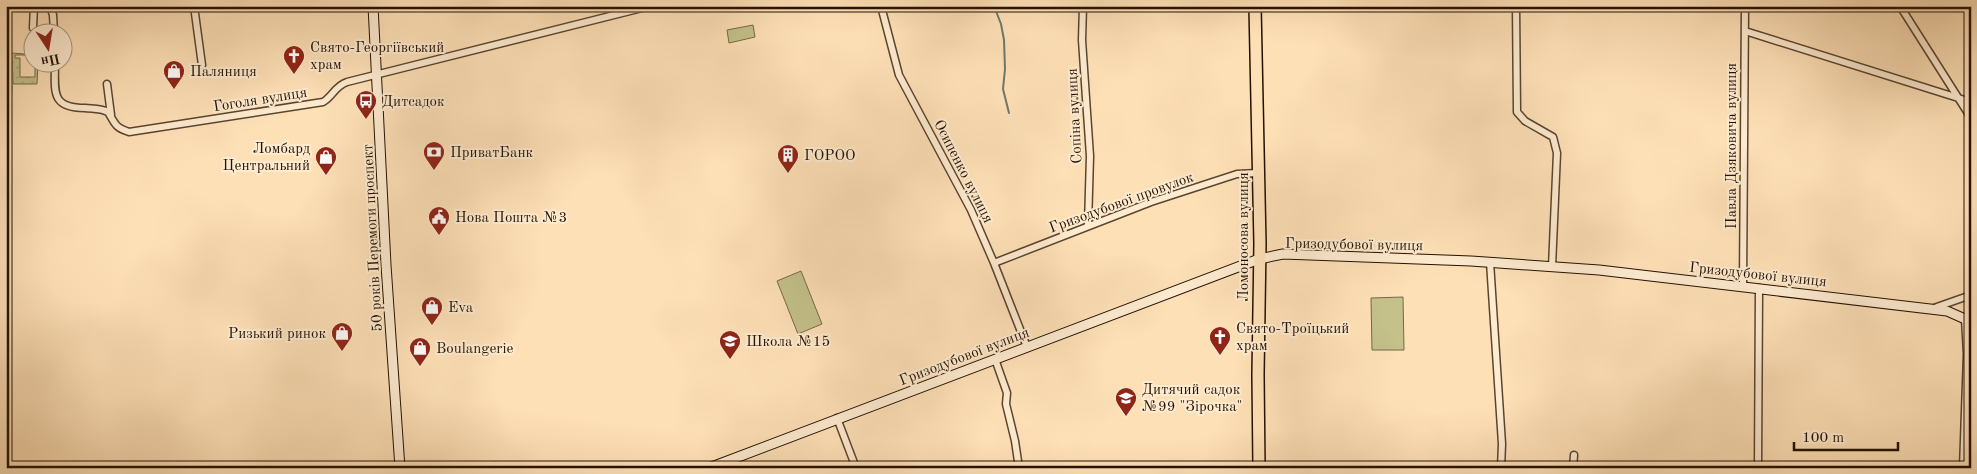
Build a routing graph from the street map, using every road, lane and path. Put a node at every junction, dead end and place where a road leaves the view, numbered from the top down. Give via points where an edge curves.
1 (34, 6) edge
2 (50, 6) edge
3 (194, 6) edge
4 (373, 6) edge
5 (650, 6) edge
6 (881, 6) edge
7 (1084, 6) edge
8 (1255, 6) edge
9 (1516, 6) edge
10 (1745, 6) edge
11 (1900, 6) edge
12 (33, 22) edge
13 (53, 22) edge
14 (1745, 32) junction
15 (202, 65) dead end
16 (55, 72) edge
17 (378, 74) junction
18 (107, 84) dead end
19 (1957, 97) junction
20 (1971, 102) edge
21 (111, 116) junction
22 (1971, 118) edge
23 (1258, 173) junction
24 (1088, 225) junction
25 (1259, 259) junction
26 (1490, 262) junction
27 (994, 263) junction
28 (1552, 267) junction
29 (1743, 286) junction
30 (1759, 288) junction
31 (1971, 295) edge
32 (1932, 308) junction
33 (1968, 322) edge
34 (1027, 347) junction
35 (995, 359) junction
36 (837, 418) junction
37 (1574, 455) dead end
38 (400, 468) edge
39 (710, 468) edge
40 (856, 468) edge
41 (1019, 468) edge
42 (1259, 468) edge
43 (1501, 468) edge
44 (1573, 468) edge
45 (1758, 468) edge
46 (1963, 468) edge

1 - 12 street
2 - 13 street
3 - 15 street
4 - 17 street, 50 років Перемоги проспект
5 - 17 street, Гоголя вулиця
6 - 27 street, Осипенко вулиця via 899,76 950,168
7 - 24 street, Сопіна вулиця via 1082,40 1090,156
8 - 23 highway, Ломоносова вулиця
9 - 28 street via 1517,112 1525,121 1553,137 1556,154
10 - 14 street, Павла Дзяковича вулиця
11 - 19 street
14 - 19 street
14 - 29 street, Павла Дзяковича вулиця
16 - 21 street, Гоголя вулиця via 57,97 63,105 101,109
17 - 21 street, Гоголя вулиця via 340,84 323,102 295,107 129,132 114,124
17 - 38 street, 50 років Перемоги проспект via 386,265
18 - 21 street
19 - 20 street
19 - 22 street
23 - 24 street, Гризодубової провулок via 1237,174
23 - 25 highway, Ломоносова вулиця
24 - 27 street, Гризодубової провулок
25 - 26 street, Гризодубової вулиця via 1284,254
25 - 34 street, Гризодубової вулиця
25 - 42 highway, Ломоносова вулиця
26 - 28 street, Гризодубової вулиця
26 - 43 street
27 - 34 street, Осипенко вулиця
28 - 29 street, Гризодубової вулиця
29 - 30 street, Гризодубової вулиця
30 - 32 street, Гризодубової вулиця
30 - 45 street
31 - 32 street, Гризодубової вулиця
32 - 33 street via 1947,310
33 - 46 street
34 - 35 street, Гризодубової вулиця
35 - 36 street, Гризодубової вулиця
35 - 41 street via 1007,394 1006,404
36 - 39 street, Гризодубової вулиця
36 - 40 street
37 - 44 street

